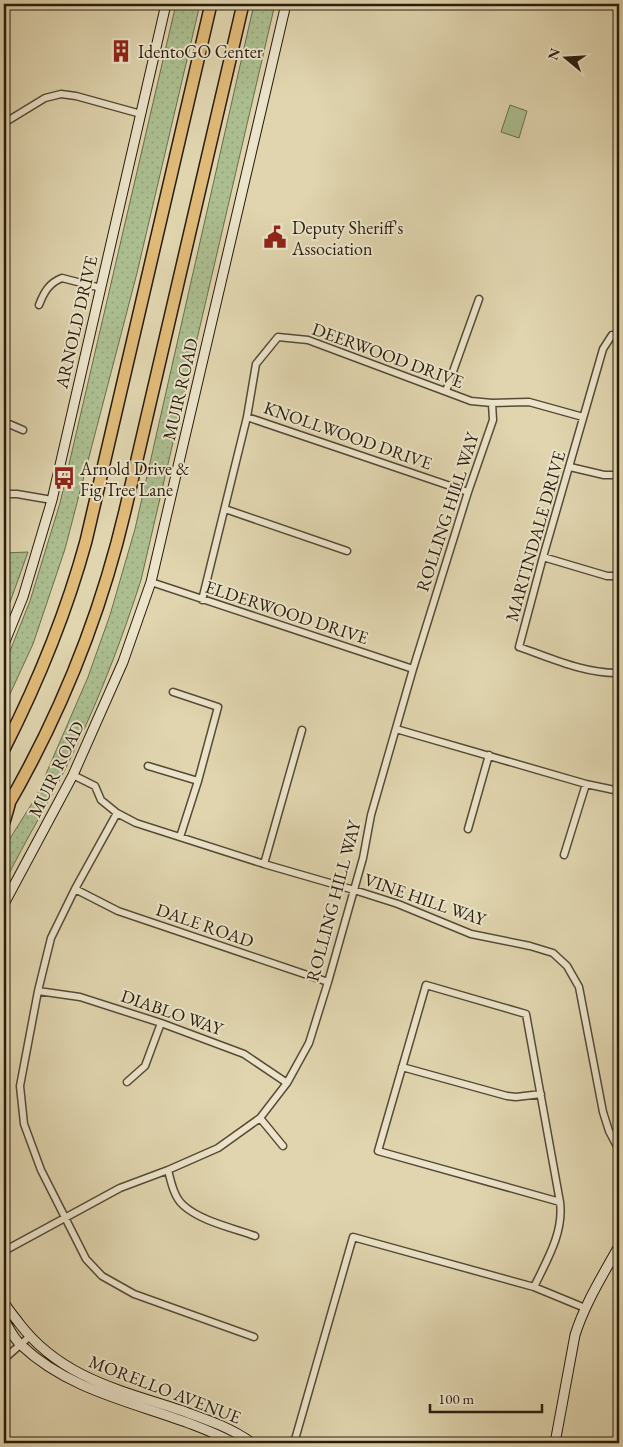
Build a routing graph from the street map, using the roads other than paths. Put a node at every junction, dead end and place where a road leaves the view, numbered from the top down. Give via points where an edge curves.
1 (166, 4) edge
2 (211, 4) edge
3 (243, 4) edge
4 (286, 4) edge
5 (141, 114) junction
6 (4, 123) edge
7 (101, 288) junction
8 (479, 299) dead end
9 (39, 304) dead end
10 (616, 336) edge
11 (446, 391) junction
12 (492, 403) junction
13 (247, 417) junction
14 (583, 417) junction
15 (4, 424) edge
16 (23, 430) dead end
17 (570, 467) junction
18 (619, 474) edge
19 (468, 492) junction
20 (4, 494) edge
21 (52, 500) junction
22 (225, 509) junction
23 (347, 551) dead end
24 (543, 556) junction
25 (619, 576) edge
26 (151, 582) junction
27 (202, 600) junction
28 (4, 644) edge
29 (413, 669) junction
30 (619, 673) edge
31 (172, 692) dead end
32 (16, 724) junction
33 (396, 729) junction
34 (302, 730) dead end
35 (4, 738) edge
36 (4, 749) edge
37 (489, 755) junction
38 (148, 766) dead end
39 (73, 775) junction
40 (198, 781) junction
41 (586, 784) junction
42 (619, 791) edge
43 (10, 801) junction
44 (4, 812) edge
45 (117, 813) junction
46 (4, 822) edge
47 (468, 829) dead end
48 (180, 838) junction
49 (564, 855) dead end
50 (264, 864) junction
51 (75, 889) junction
52 (354, 890) junction
53 (4, 904) edge
54 (328, 982) junction
55 (38, 991) junction
56 (161, 1023) junction
57 (402, 1067) junction
58 (127, 1082) dead end
59 (287, 1083) junction
60 (541, 1094) junction
61 (260, 1118) junction
62 (283, 1146) dead end
63 (619, 1150) edge
64 (168, 1170) junction
65 (560, 1202) junction
66 (66, 1217) junction
67 (255, 1236) dead end
68 (619, 1246) edge
69 (4, 1251) edge
70 (534, 1287) junction
71 (4, 1302) edge
72 (584, 1308) junction
73 (4, 1320) edge
74 (29, 1337) junction
75 (254, 1337) dead end
76 (20, 1344) junction
77 (4, 1359) edge
78 (234, 1443) edge
79 (252, 1443) edge
80 (294, 1443) edge
81 (555, 1443) edge

1 - 5 street, ARNOLD DRIVE
2 - 32 highway via 86,542 53,640
3 - 43 highway via 112,562 91,628 65,692
4 - 26 street, MUIR ROAD
5 - 6 street via 61,94 45,98
5 - 7 street, ARNOLD DRIVE
7 - 9 street via 62,278 50,285
7 - 21 street, ARNOLD DRIVE
8 - 11 street
10 - 14 street, MARTINDALE DRIVE via 603,349
11 - 12 street, DEERWOOD DRIVE via 471,401
11 - 13 street, DEERWOOD DRIVE via 308,340 278,337 256,364
12 - 14 street, DEERWOOD DRIVE via 529,402
12 - 19 street, ROLLING HILL WAY via 493,420
13 - 19 street, KNOLLWOOD DRIVE
13 - 22 street, DEERWOOD DRIVE
14 - 17 street, MARTINDALE DRIVE
15 - 16 street
17 - 18 street via 604,475
17 - 24 street, MARTINDALE DRIVE
19 - 29 street, ROLLING HILL WAY
20 - 21 street
21 - 28 street, ARNOLD DRIVE
22 - 23 street
22 - 27 street, DEERWOOD DRIVE
24 - 25 street via 606,576
24 - 30 street, MARTINDALE DRIVE via 520,647 571,665
26 - 27 street, ELDERWOOD DRIVE
26 - 39 street, MUIR ROAD via 123,662
27 - 29 street, ELDERWOOD DRIVE
29 - 33 street, ROLLING HILL WAY
31 - 40 street via 218,708
32 - 35 highway
32 - 36 highway
33 - 37 street
33 - 52 street, ROLLING HILL WAY
34 - 50 street
37 - 41 street
37 - 47 street
38 - 40 street
39 - 45 street, VINE HILL WAY via 95,786 102,800
39 - 53 street, MUIR ROAD
40 - 48 street
41 - 42 street
41 - 49 street
43 - 44 highway
43 - 46 highway
45 - 48 street, VINE HILL WAY
45 - 51 street
48 - 50 street, VINE HILL WAY
50 - 52 street, VINE HILL WAY
51 - 54 street, DALE ROAD via 118,911
51 - 55 street via 50,938
52 - 54 street, ROLLING HILL WAY
52 - 63 street, VINE HILL WAY via 471,934 553,953 567,966 578,987 604,1112
54 - 59 street, ROLLING HILL WAY via 309,1043
55 - 56 street, DIABLO WAY via 80,997
55 - 66 street via 20,1086 24,1124 41,1170
56 - 58 street via 144,1066
56 - 59 street, DIABLO WAY via 244,1054
57 - 60 street via 508,1096
57 - 60 street via 426,985 526,1014
57 - 65 street via 378,1151
59 - 61 street, ROLLING HILL WAY
60 - 65 street
61 - 62 street
61 - 64 street, ROLLING HILL WAY via 218,1148
64 - 66 street, ROLLING HILL WAY via 120,1188
64 - 67 street via 182,1205 199,1216
65 - 70 street via 558,1232
66 - 69 street, ROLLING HILL WAY
66 - 75 street via 86,1259 102,1276 134,1294
68 - 72 street
70 - 72 street
70 - 80 street via 353,1237
71 - 74 street, MORELLO AVENUE
72 - 81 street via 575,1335
73 - 76 street, MORELLO AVENUE
74 - 76 street
74 - 79 street, MORELLO AVENUE via 79,1374 234,1431
76 - 77 street
76 - 78 street, MORELLO AVENUE via 71,1380

